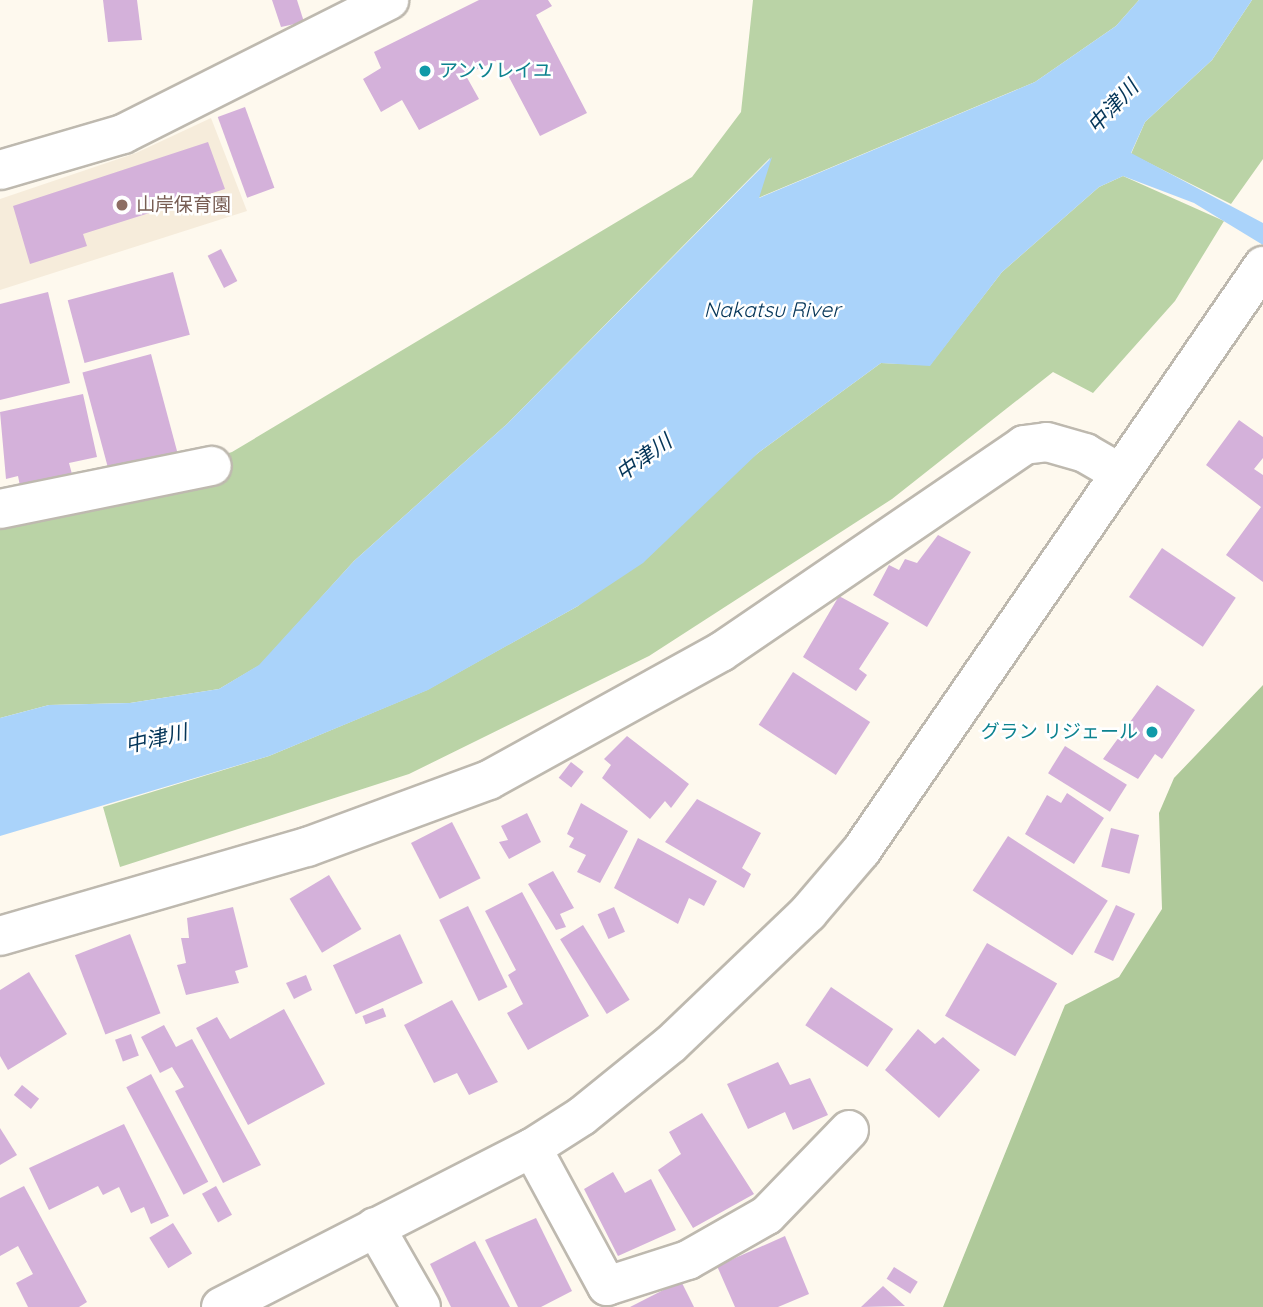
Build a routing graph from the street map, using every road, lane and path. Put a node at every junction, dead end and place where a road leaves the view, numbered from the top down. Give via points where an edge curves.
1 (389, 0) edge
2 (0, 170) edge
3 (1263, 266) edge
4 (212, 466) dead end
5 (1119, 473) junction
6 (0, 509) edge
7 (0, 936) edge
8 (849, 1130) dead end
9 (532, 1148) junction
10 (375, 1227) junction
11 (220, 1307) edge
12 (421, 1307) edge

1 - 2 street via 123,134
3 - 5 street
4 - 6 street
5 - 7 street via 1085,453 1047,442 1024,445 721,652 501,774 375,826
5 - 9 street via 861,851 808,913 671,1044
8 - 9 street via 767,1215 688,1260 607,1286
9 - 10 street
10 - 11 street
10 - 12 street

